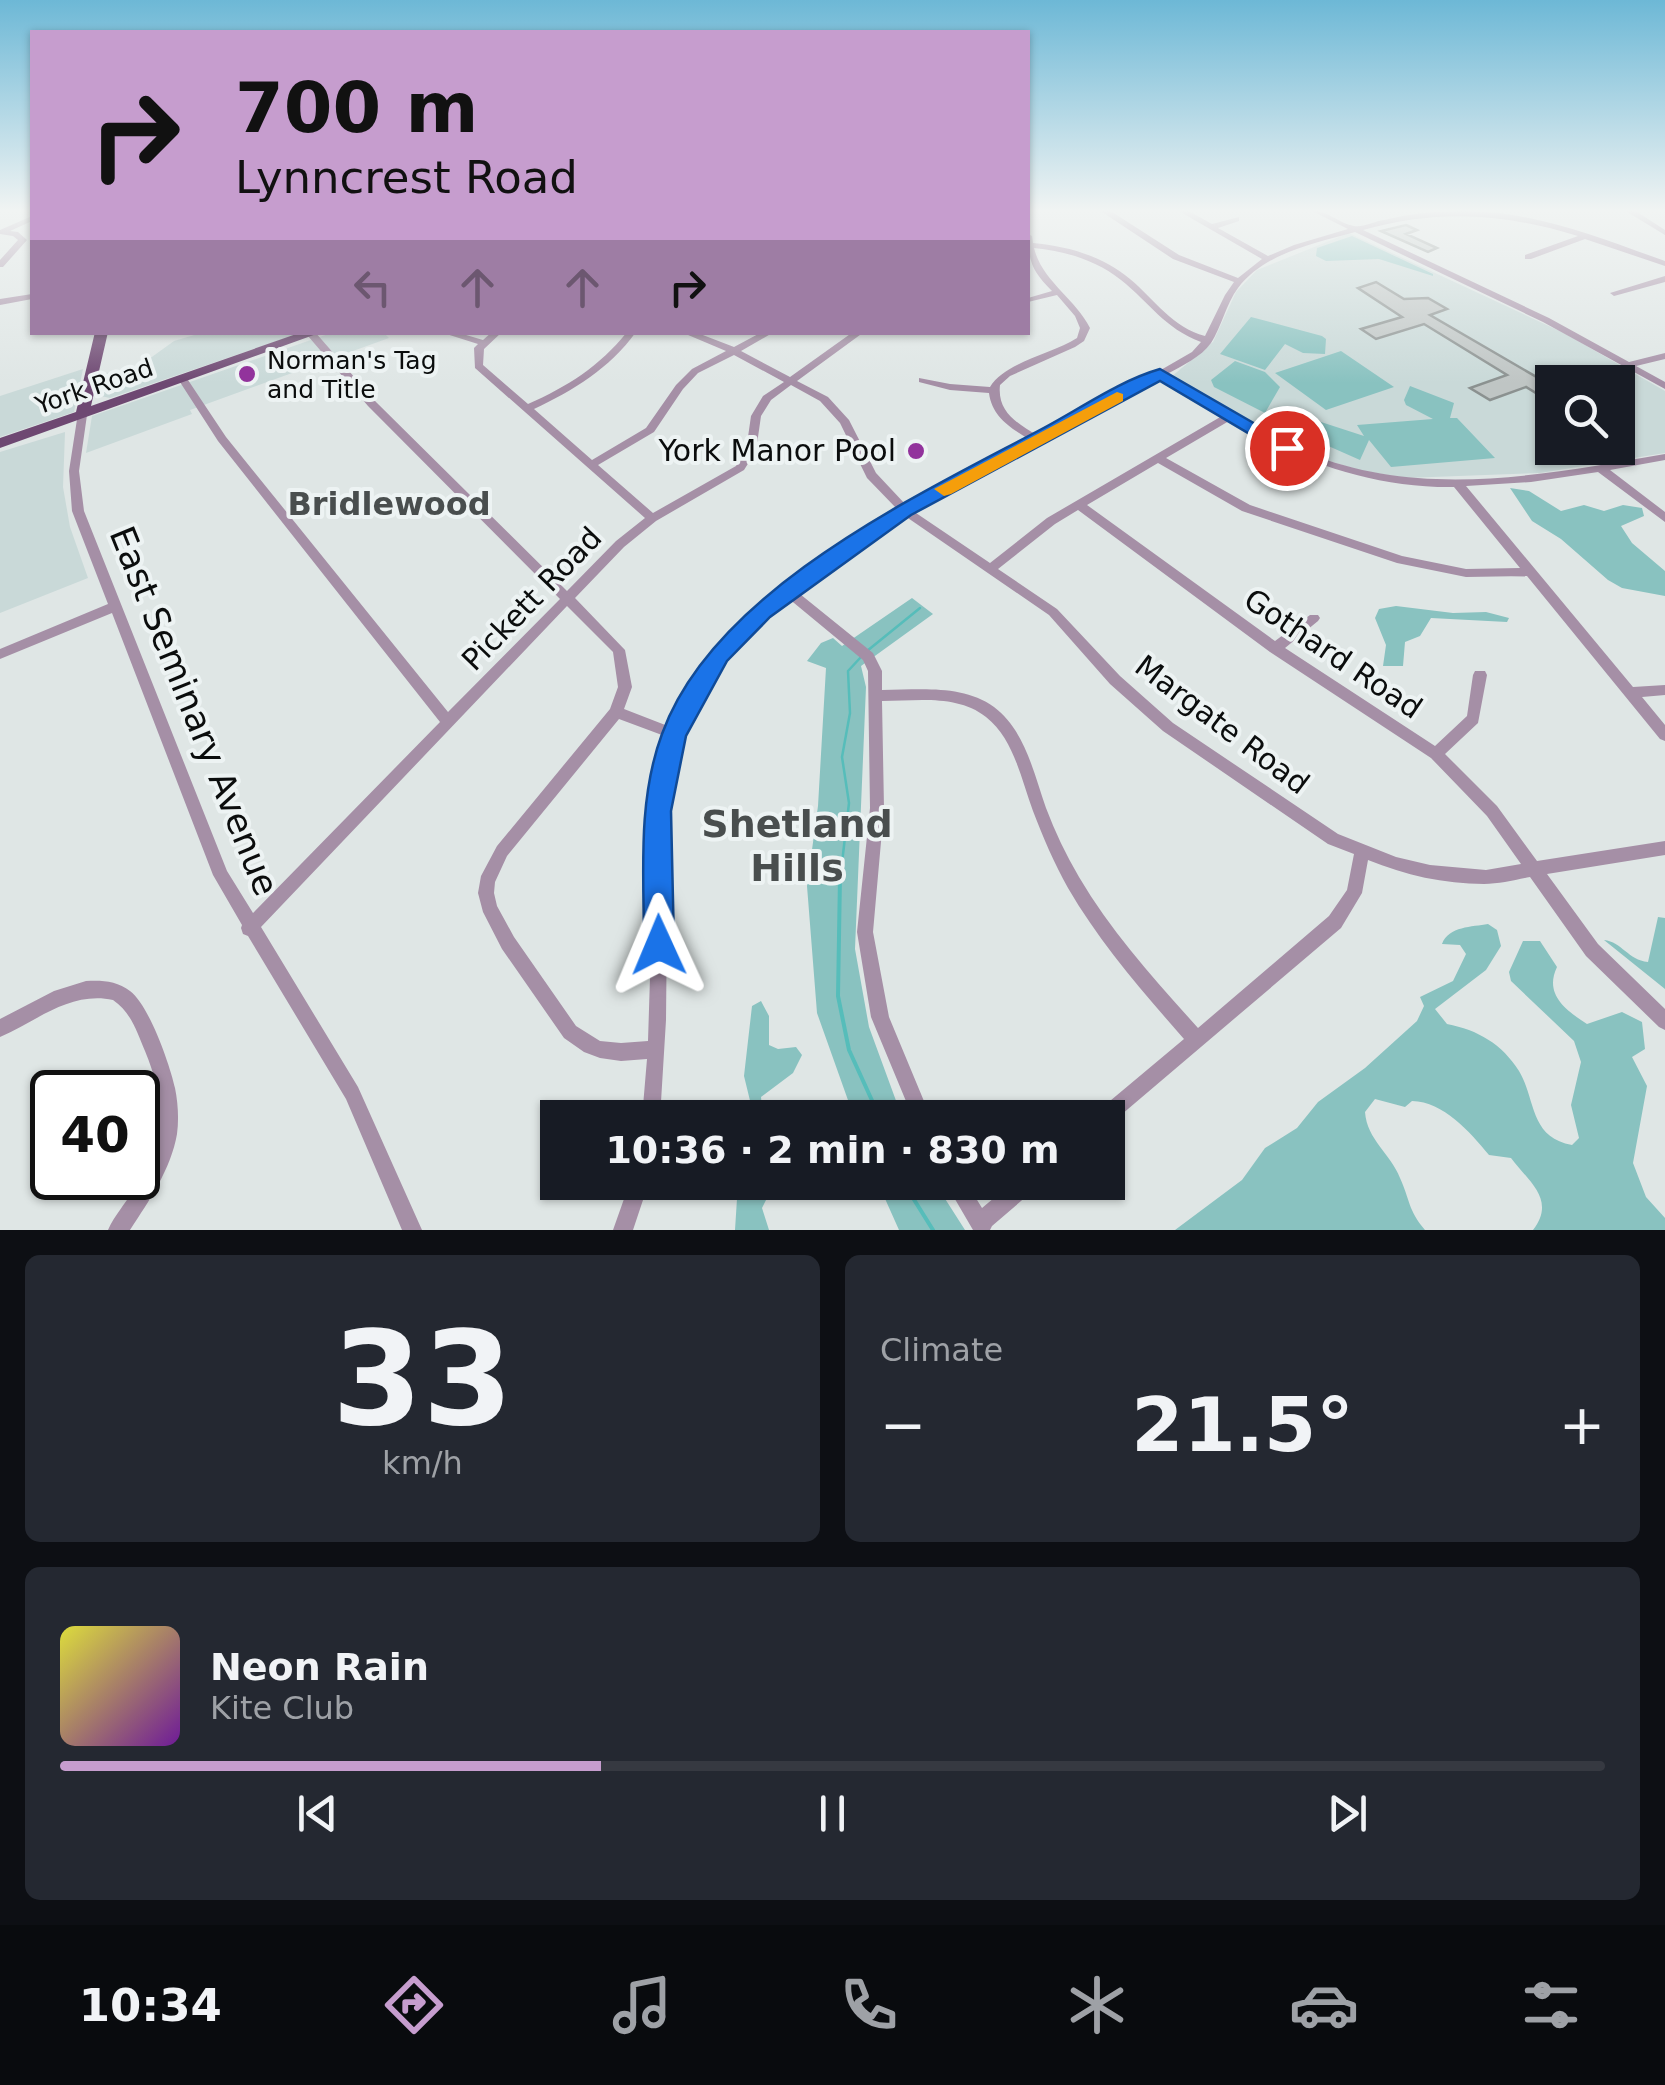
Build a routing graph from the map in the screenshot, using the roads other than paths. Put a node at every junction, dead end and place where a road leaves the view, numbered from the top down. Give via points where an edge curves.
1 (1035, 267) edge
2 (1107, 267) edge
3 (1204, 267) edge
4 (1258, 267) edge
5 (1434, 267) edge
6 (1238, 280) junction
7 (1665, 280) edge
8 (1056, 293) junction
9 (1614, 293) dead end
10 (30, 297) edge
11 (1030, 300) edge
12 (0, 302) edge
13 (101, 335) edge
14 (308, 335) edge
15 (316, 335) edge
16 (455, 335) edge
17 (494, 335) edge
18 (630, 335) edge
19 (693, 335) edge
20 (764, 335) edge
21 (856, 335) edge
22 (1208, 340) junction
23 (483, 343) junction
24 (734, 351) junction
25 (1665, 356) edge
26 (1629, 365) joint
27 (1635, 368) edge
28 (1160, 374) junction
29 (183, 379) junction
30 (791, 380) junction
31 (922, 380) dead end
32 (1665, 386) edge
33 (993, 390) junction
34 (526, 409) junction
35 (82, 414) junction
36 (1230, 416) junction
37 (1036, 440) junction
38 (0, 443) edge
39 (1665, 457) edge
40 (1158, 458) junction
41 (591, 465) junction
42 (1600, 468) junction
43 (1458, 484) junction
44 (1079, 505) junction
45 (904, 510) junction
46 (652, 518) junction
47 (1665, 518) edge
48 (991, 568) junction
49 (1530, 572) junction
50 (788, 591) junction
51 (568, 598) junction
52 (114, 607) junction
53 (1314, 618) dead end
54 (1275, 648) junction
55 (0, 654) edge
56 (1480, 675) dead end
57 (1665, 690) edge
58 (1630, 693) junction
59 (876, 696) junction
60 (616, 712) junction
61 (448, 722) junction
62 (674, 734) junction
63 (1665, 735) edge
64 (1436, 754) junction
65 (1665, 848) edge
66 (1362, 853) junction
67 (1534, 870) junction
68 (249, 928) junction
69 (1665, 1021) edge
70 (0, 1028) edge
71 (1197, 1040) junction
72 (656, 1049) junction
73 (652, 1100) edge
74 (915, 1100) edge
75 (1125, 1101) edge
76 (634, 1200) edge
77 (965, 1200) edge
78 (1009, 1200) edge
79 (982, 1226) edge
80 (118, 1230) edge
81 (412, 1230) edge
82 (623, 1230) edge

1 - 8 street
2 - 22 street via 1170,325
3 - 6 street
4 - 6 street
5 - 26 street
6 - 22 street
7 - 9 street
8 - 11 street
8 - 33 street via 1083,322 1080,340 1007,374
10 - 12 street
13 - 35 main road
14 - 29 main road, York Road
15 - 51 street via 372,404
16 - 23 street
17 - 23 street
18 - 34 street via 588,378
19 - 24 street, Margate Road
20 - 24 street
21 - 30 street, Pickett Road
22 - 28 street
23 - 34 street via 478,366
24 - 30 street, Margate Road
24 - 41 street via 688,376 644,436
25 - 26 street
27 - 32 street
28 - 36 street
28 - 37 street
29 - 35 main road, York Road
29 - 61 street via 232,452
30 - 45 street, Margate Road via 836,410 871,475
30 - 46 street, Pickett Road via 762,404 752,451 740,468
31 - 33 street
33 - 37 street via 1003,416
34 - 41 street
35 - 38 main road, York Road
35 - 52 street, East Seminary Avenue via 76,502
36 - 40 street
36 - 43 street via 1336,467
37 - 45 street
39 - 42 street
40 - 44 street
40 - 49 street via 1246,508 1402,560 1477,574
41 - 46 street
42 - 43 street
42 - 47 street
43 - 49 street
44 - 48 street
44 - 54 street, Gothard Road
45 - 48 street, Margate Road
45 - 50 street
46 - 51 street, Pickett Road
48 - 66 street, Margate Road via 1054,612 1168,727 1297,818
49 - 58 street
50 - 59 street via 863,653 875,671
50 - 62 street via 718,655
51 - 60 street via 624,662
51 - 61 street, Pickett Road
52 - 55 street
52 - 68 street, East Seminary Avenue via 202,833
53 - 54 street
54 - 64 street, Gothard Road
56 - 64 street via 1473,719
57 - 58 street
58 - 63 street
59 - 71 street via 962,698 1000,721 1088,912
59 - 74 street via 877,808 864,932 880,1017
60 - 62 street
60 - 72 street via 502,850 486,893 496,923 585,1046 616,1053
61 - 68 street, Pickett Road
62 - 72 street via 658,811
64 - 67 street, Gothard Road via 1471,786
65 - 67 street, Margate Road
66 - 67 street, Margate Road via 1460,876
66 - 71 street via 1354,893 1335,922
67 - 69 street, Gothard Road via 1592,950
68 - 81 street, East Seminary Avenue via 352,1094
70 - 80 street via 85,990 114,990 134,1006 166,1076 171,1111 152,1178
71 - 75 street
72 - 73 street
76 - 82 street
77 - 79 street
78 - 79 street

